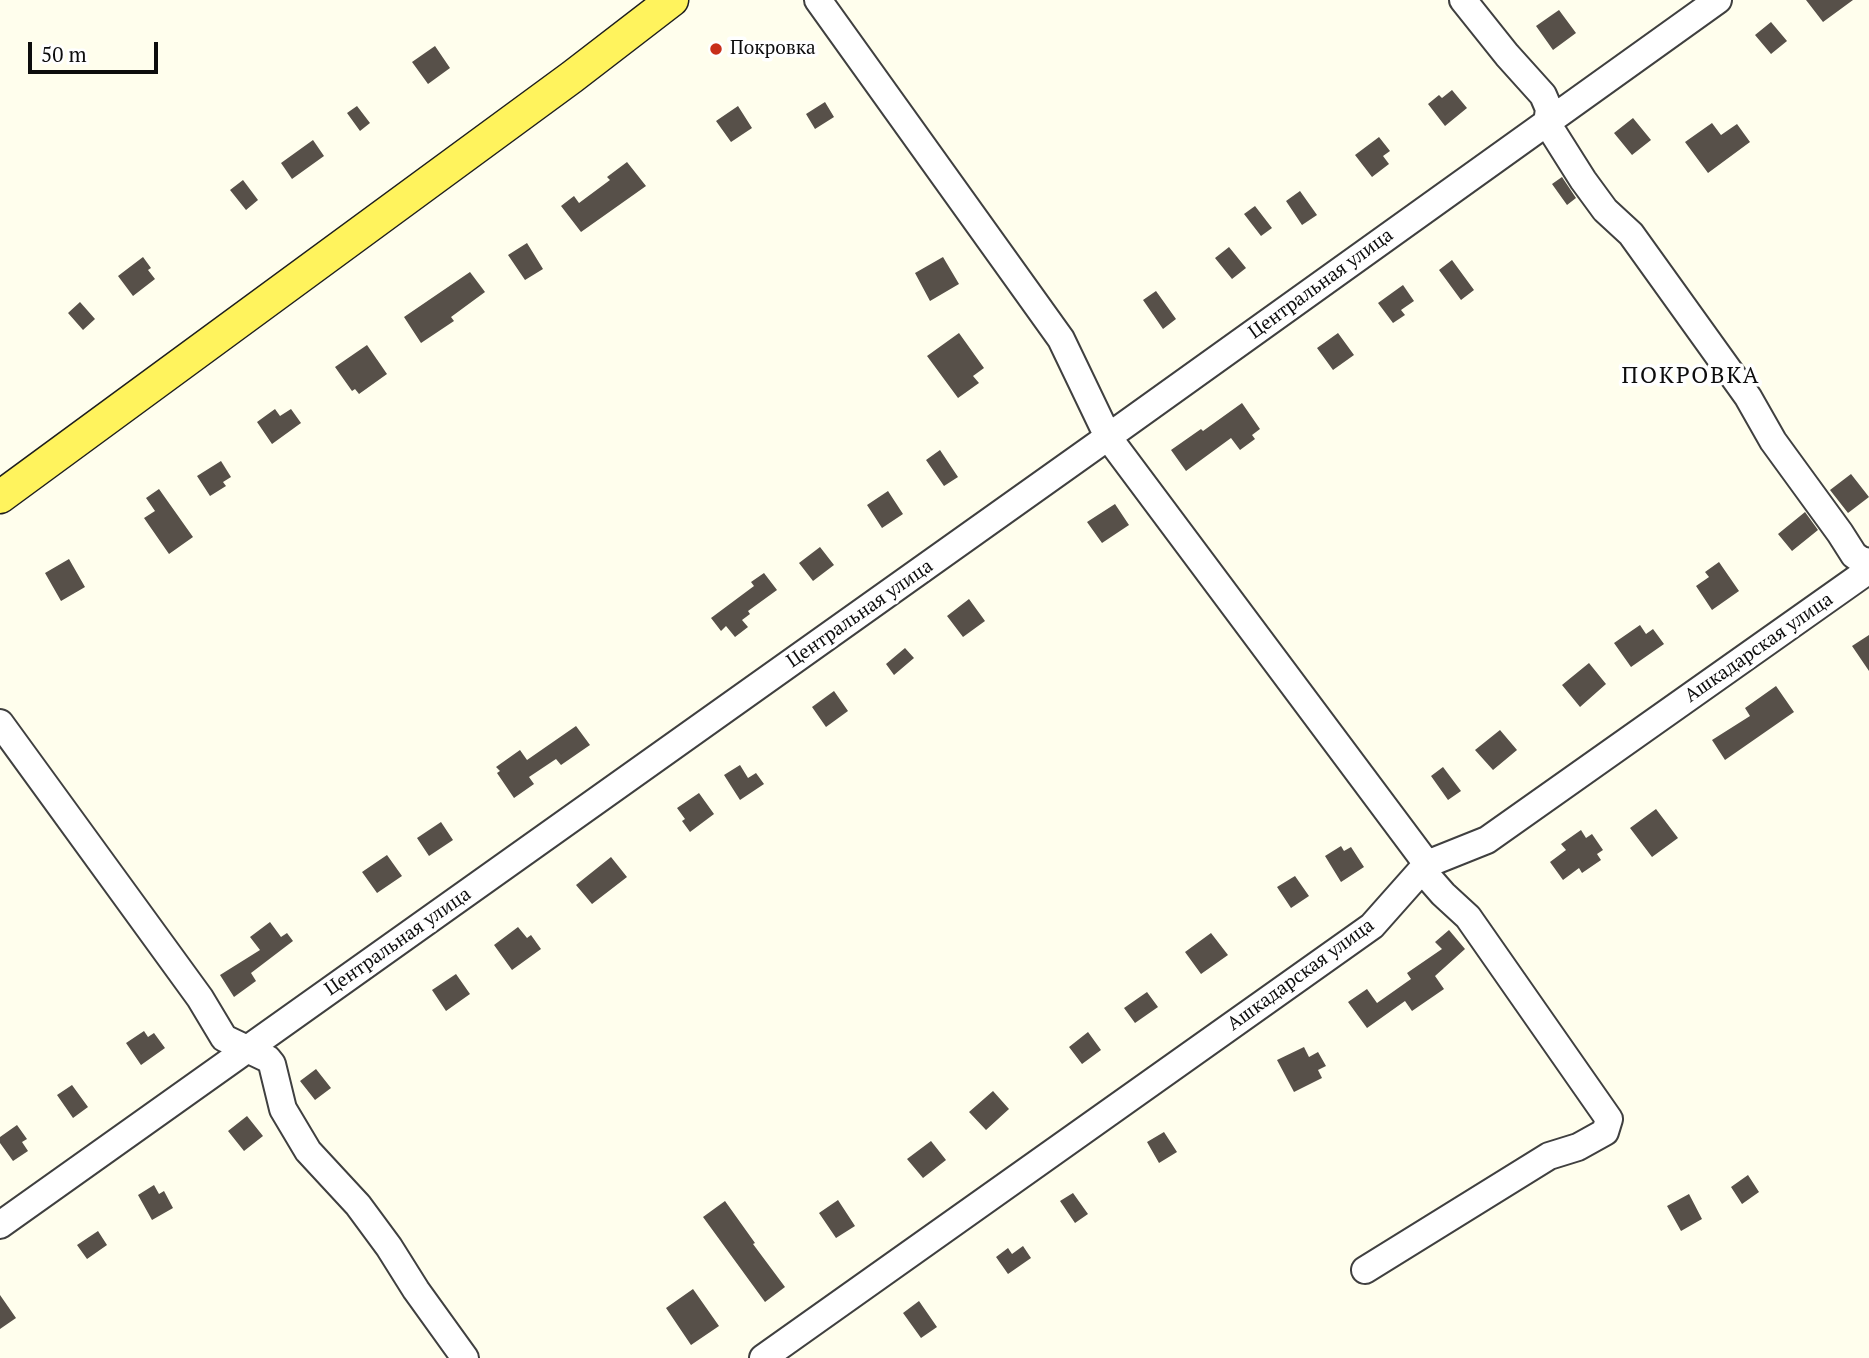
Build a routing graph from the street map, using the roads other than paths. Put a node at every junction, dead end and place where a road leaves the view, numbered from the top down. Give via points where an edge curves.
1 (672, 0) edge
2 (819, 0) edge
3 (1463, 0) edge
4 (1718, 0) edge
5 (1547, 122) junction
6 (1108, 437) junction
7 (0, 497) edge
8 (1869, 562) edge
9 (1869, 570) edge
10 (0, 723) edge
11 (1425, 867) junction
12 (247, 1049) junction
13 (0, 1225) edge
14 (1365, 1270) dead end
15 (465, 1358) edge
16 (763, 1358) edge

1 - 7 main road
2 - 6 street via 1061,338
3 - 5 street via 1543,94 1549,109
4 - 5 street, Центральная улица
5 - 6 street, Центральная улица
5 - 8 street via 1583,180 1631,234 1748,397 1773,441 1854,555
6 - 11 street
6 - 12 street, Центральная улица
9 - 11 street, Ашкадарская улица via 1487,840
10 - 12 street via 200,998 224,1038
11 - 14 street via 1443,894 1468,917 1609,1119 1605,1132 1549,1156
11 - 16 street, Ашкадарская улица via 1372,926
12 - 13 street, Центральная улица
12 - 15 street via 272,1064 283,1108 308,1151 358,1205

